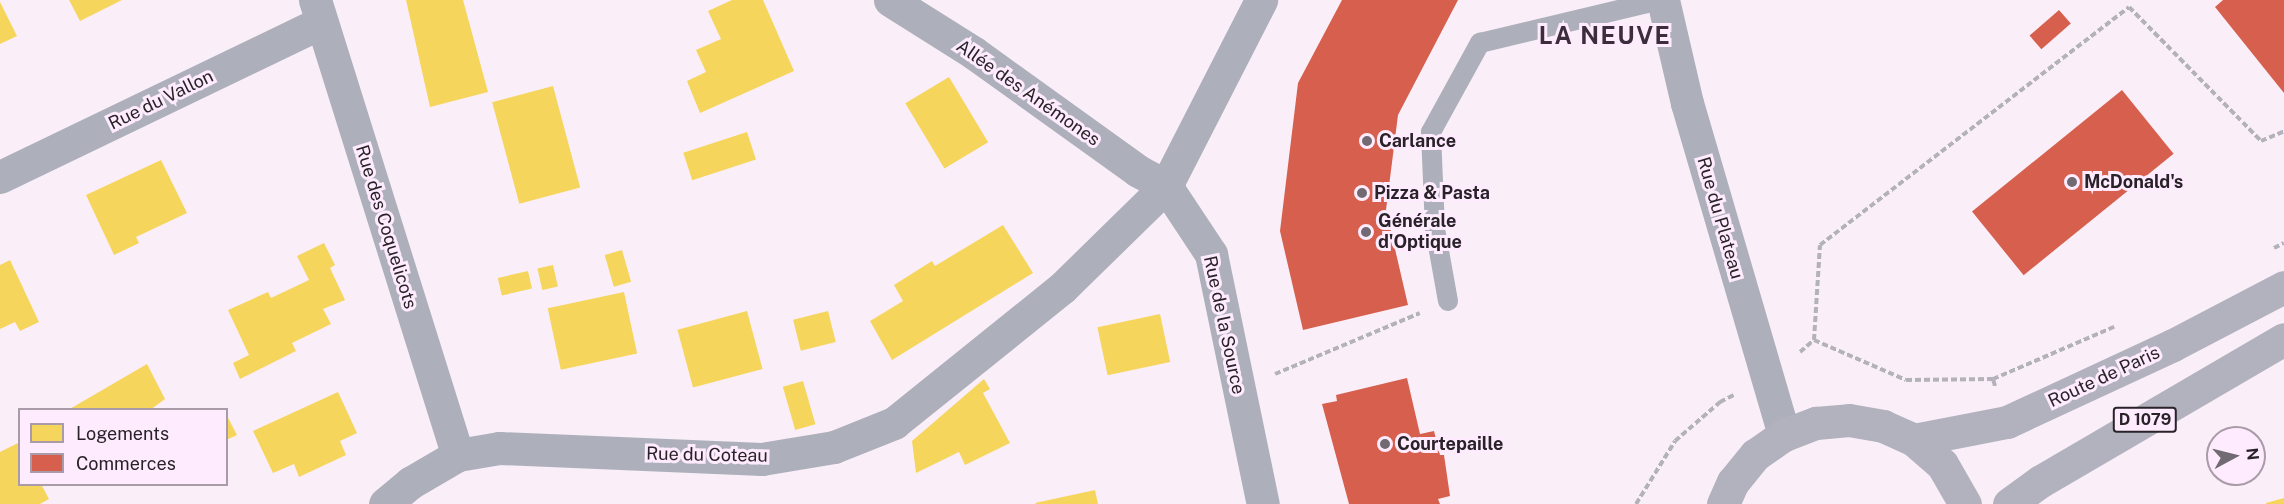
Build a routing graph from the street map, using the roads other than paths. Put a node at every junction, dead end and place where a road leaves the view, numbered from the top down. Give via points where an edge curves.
1 (890, 0) edge
2 (1261, 0) edge
3 (1662, 0) edge
4 (319, 11) edge
5 (0, 177) edge
6 (1166, 186) junction
7 (2284, 287) edge
8 (1448, 301) road end
9 (2284, 339) edge
10 (1784, 435) junction
11 (1914, 440) junction
12 (458, 455) junction
13 (386, 504) edge
14 (1263, 504) edge
15 (1723, 504) edge
16 (1965, 504) edge
17 (2009, 504) edge

1 - 6 street, Allée des Anémones via 974,52 1138,171
2 - 6 street
3 - 8 lane via 1480,43 1431,132 1435,229
3 - 10 street, Rue du Plateau via 1687,103
4 - 5 street, Rue du Vallon
4 - 12 street, Rue des Coquelicots
6 - 12 street, Rue du Coteau via 1062,288 894,423 834,447 762,459 499,448
6 - 14 street, Rue de la Source via 1211,254
7 - 11 main road, Route de Paris via 2173,345 2007,422
9 - 17 main road, D 1079 via 2041,481
10 - 11 main road via 1816,423 1849,420 1883,426
10 - 15 main road via 1755,455 1733,482
11 - 16 main road via 1942,464
12 - 13 street, Rue du Coteau via 410,483

